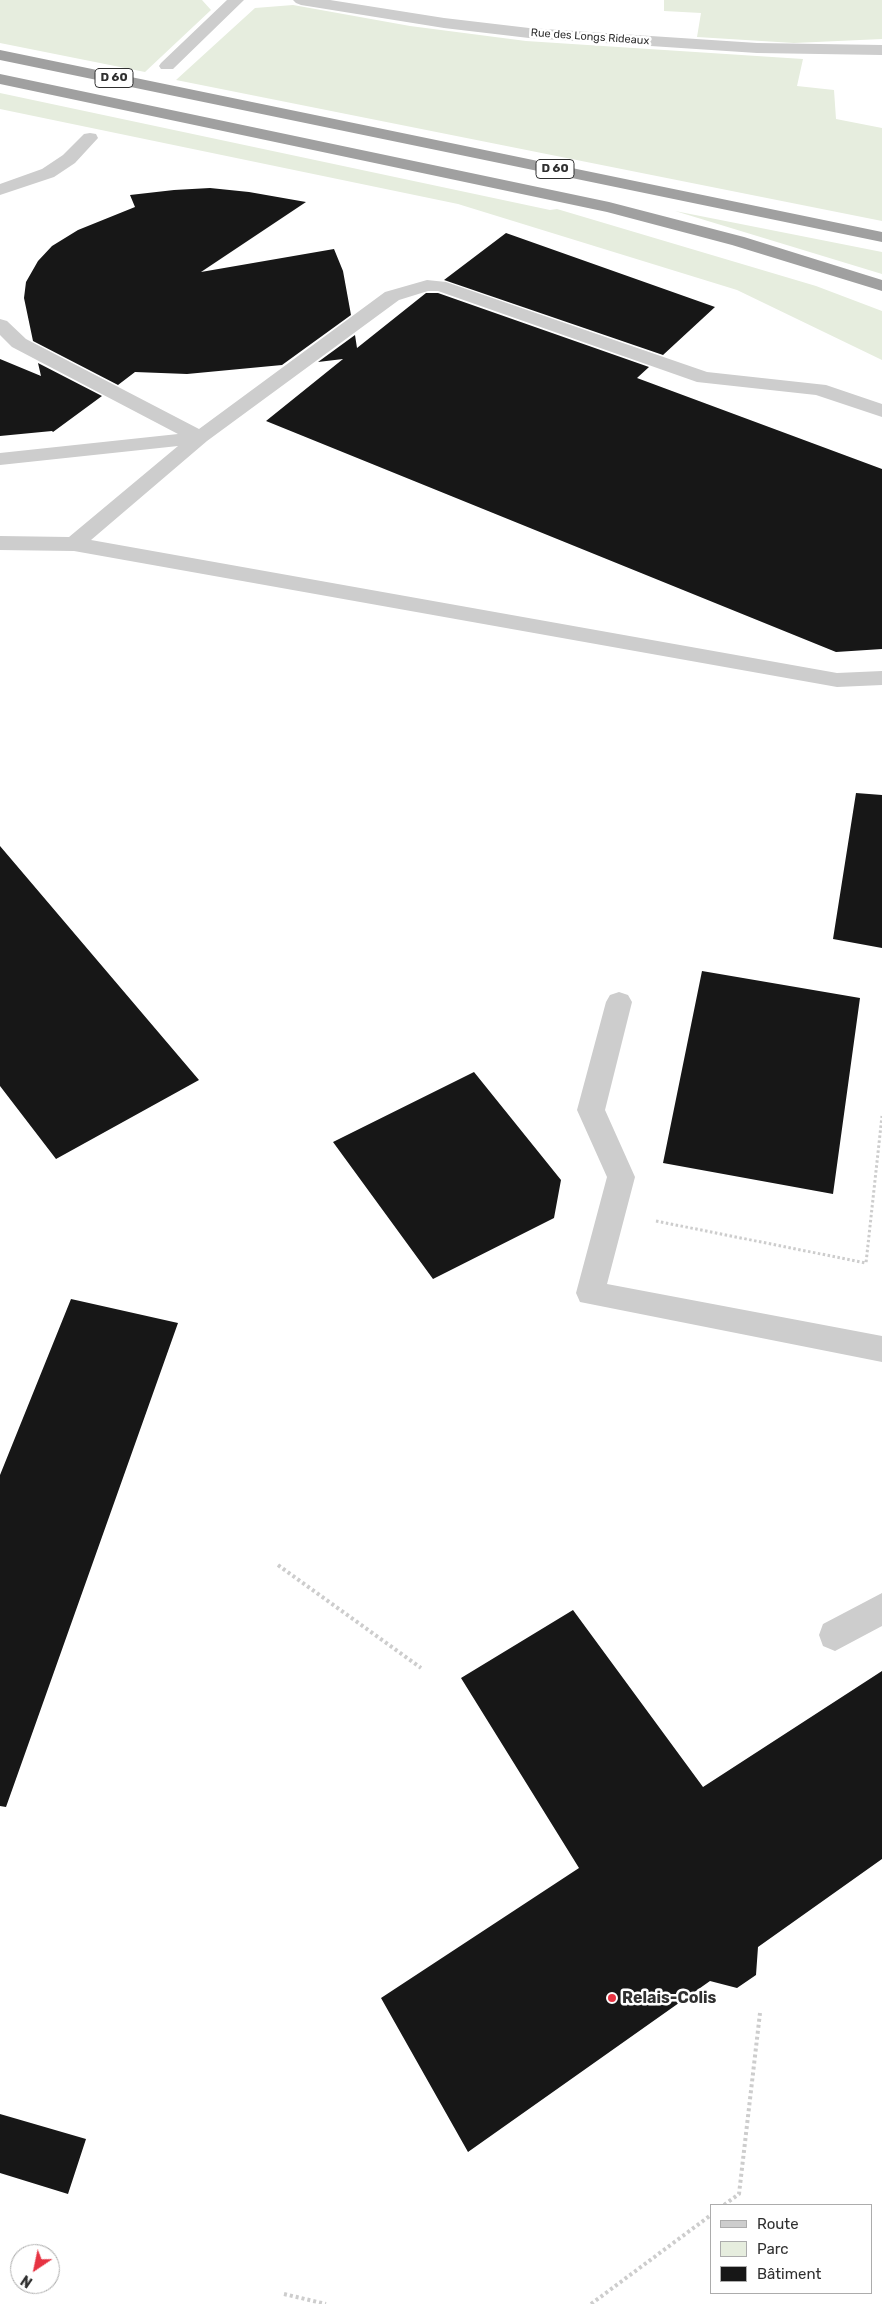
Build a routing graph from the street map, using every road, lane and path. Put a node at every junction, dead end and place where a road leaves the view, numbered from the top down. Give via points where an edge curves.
1 (236, 0) edge
2 (301, 0) edge
3 (882, 50) edge
4 (0, 55) edge
5 (168, 66) dead end
6 (0, 79) edge
7 (90, 138) dead end
8 (0, 190) edge
9 (882, 237) edge
10 (882, 286) edge
11 (0, 325) edge
12 (882, 411) edge
13 (200, 437) junction
14 (0, 459) edge
15 (0, 543) edge
16 (74, 544) junction
17 (882, 678) edge
18 (837, 680) junction
19 (882, 688) edge
20 (619, 1002) dead end
21 (882, 1116) edge
22 (611, 1212) junction
23 (882, 1349) edge
24 (278, 1565) dead end
25 (882, 1608) edge
26 (835, 1635) dead end
27 (421, 1668) dead end
28 (760, 2013) dead end
29 (725, 2204) edge
30 (710, 2216) edge
31 (284, 2294) dead end
32 (326, 2304) edge
33 (591, 2304) edge

1 - 5 street
2 - 3 street, Rue des Longs Rideaux via 444,24 529,32 757,48
4 - 9 highway, D 60
6 - 10 highway, D 60 via 609,207 738,241
7 - 8 street via 48,173
11 - 13 street via 19,343
12 - 13 street via 819,389 704,378 440,286 419,287 392,296
13 - 14 street
13 - 16 street
15 - 16 street
16 - 18 street
17 - 18 street
18 - 19 street
20 - 22 street via 591,1110 621,1177
21 - 22 path via 866,1263
22 - 23 street via 590,1294
24 - 27 path
25 - 26 street
28 - 29 path via 739,2194
30 - 33 path
31 - 32 path

